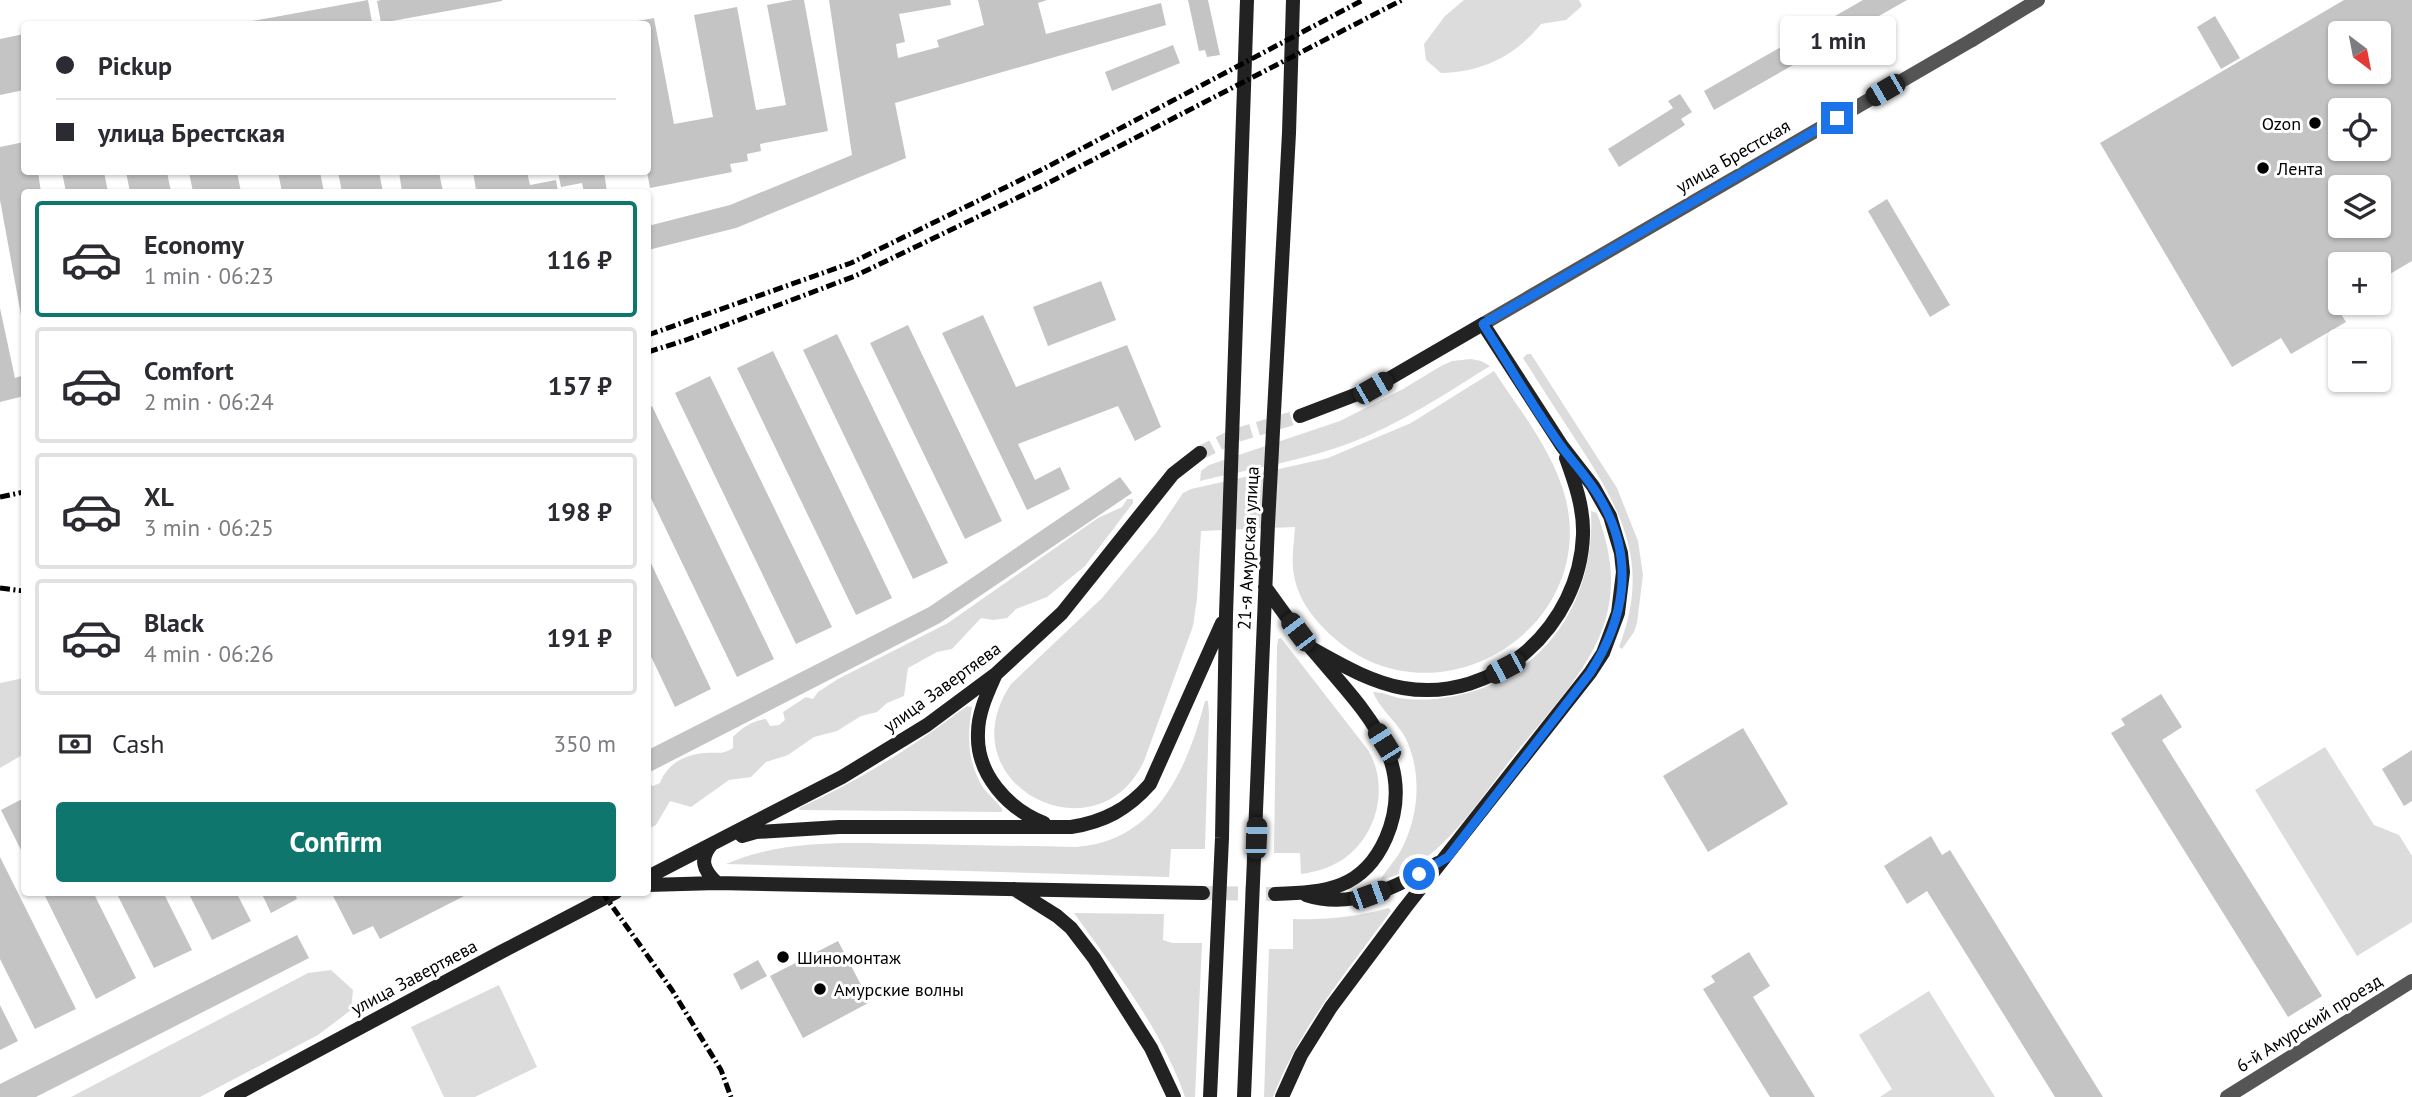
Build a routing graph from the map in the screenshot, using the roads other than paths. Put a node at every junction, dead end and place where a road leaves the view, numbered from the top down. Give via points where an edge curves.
1 (1247, 0) edge
2 (1293, 0) edge
3 (2038, 0) edge
4 (1483, 324) junction
5 (1300, 416) tunnel mouth
6 (1562, 446) junction
7 (1200, 453) tunnel mouth
8 (1265, 587) junction
9 (1226, 615) junction
10 (1311, 648) junction
11 (997, 673) junction
12 (1052, 826) junction
13 (710, 844) junction
14 (1448, 857) junction
15 (651, 875) edge
16 (717, 883) junction
17 (651, 886) edge
18 (1013, 888) junction
19 (1203, 893) tunnel mouth
20 (1300, 893) junction
21 (1275, 894) tunnel mouth
22 (608, 896) edge
23 (2412, 981) edge
24 (231, 1097) edge
25 (1174, 1097) edge
26 (1210, 1097) edge
27 (1244, 1097) edge
28 (1282, 1097) edge
29 (2227, 1097) edge

1 - 9 main road, 21-я Амурская улица
2 - 8 main road, 21-я Амурская улица
3 - 4 street, улица Брестская
4 - 5 main road via 1373,388
4 - 6 main road
6 - 10 main road via 1580,503 1583,545 1565,606 1528,651 1484,679 1431,690 1374,680
6 - 14 main road via 1610,516 1623,572 1618,613 1590,673
7 - 11 main road, улица Завертяева via 1173,474 1062,613
8 - 10 main road
8 - 27 main road, 21-я Амурская улица
9 - 12 main road via 1150,783 1114,815 1087,824
9 - 26 main road, 21-я Амурская улица
10 - 20 main road via 1384,743 1397,801 1383,845 1362,873 1337,887
11 - 12 main road via 978,733 984,765 1017,809
11 - 13 main road, улица Завертяева via 886,751
12 - 13 main road via 792,828
13 - 15 main road, улица Завертяева
13 - 16 main road via 704,863
14 - 20 main road via 1370,895 1339,901
14 - 28 main road via 1331,1007
16 - 17 main road
16 - 18 main road
18 - 19 main road
18 - 25 main road via 1071,928 1151,1048
20 - 21 main road
22 - 24 main road, улица Завертяева
23 - 29 street, 6-й Амурский проезд

